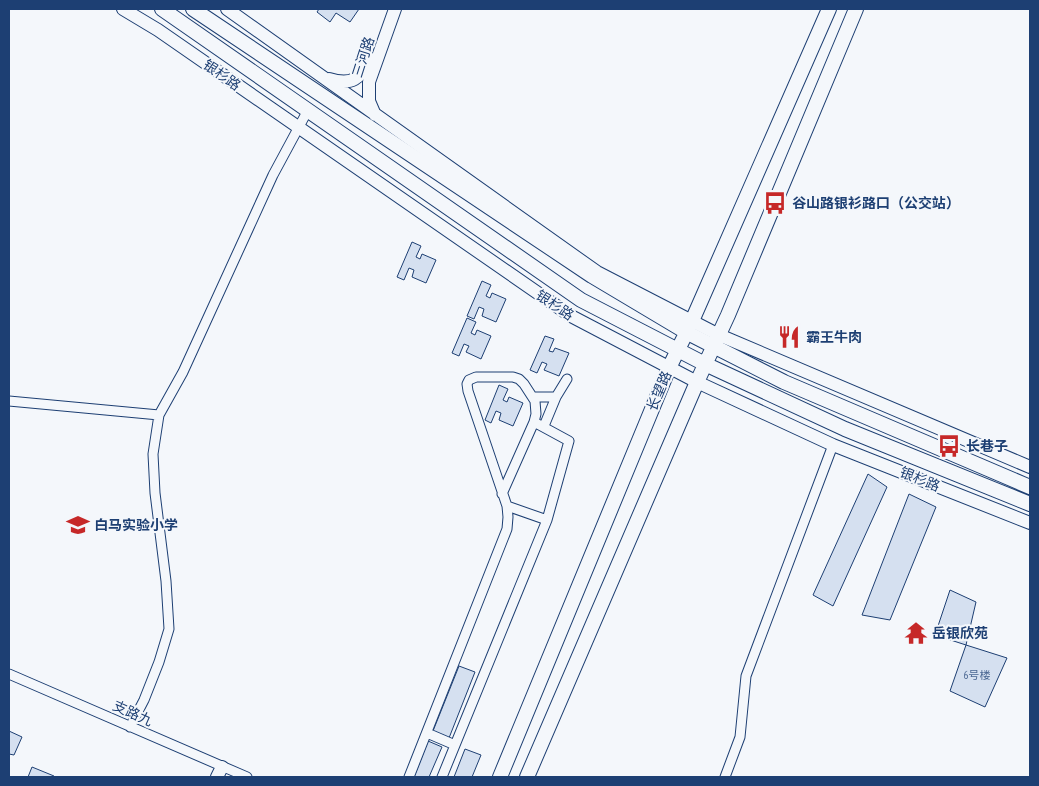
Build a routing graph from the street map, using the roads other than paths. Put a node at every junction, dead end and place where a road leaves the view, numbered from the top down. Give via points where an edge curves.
1 (123, 9) edge
2 (162, 9) edge
3 (193, 9) edge
4 (227, 9) edge
5 (387, 9) edge
6 (395, 9) edge
7 (829, 9) edge
8 (856, 9) edge
9 (324, 78) junction
10 (308, 110) junction
11 (375, 115) junction
12 (299, 128) junction
13 (689, 326) junction
14 (716, 341) junction
15 (678, 350) junction
16 (705, 364) junction
17 (669, 368) junction
18 (568, 378) dead end
19 (697, 382) junction
20 (533, 397) junction
21 (556, 397) junction
22 (9, 400) edge
23 (159, 416) junction
24 (534, 422) junction
25 (544, 426) junction
26 (833, 445) junction
27 (1030, 466) edge
28 (1030, 487) edge
29 (502, 494) junction
30 (1030, 504) edge
31 (506, 506) junction
32 (547, 520) junction
33 (1030, 523) edge
34 (9, 674) edge
35 (130, 727) junction
36 (426, 732) junction
37 (455, 745) junction
38 (219, 772) edge
39 (247, 777) edge
40 (409, 777) edge
41 (442, 777) edge
42 (500, 777) edge
43 (527, 777) edge
44 (725, 777) edge

1 - 12 street, 银杉路
2 - 10 main road, 银杉路
3 - 13 main road via 592,276
4 - 9 street
5 - 9 street, 三河路 via 362,75 346,82
6 - 11 street, 三河路 via 369,82 369,101
7 - 13 main road, 长望路
8 - 14 main road
9 - 11 street
10 - 12 street
10 - 15 main road, 银杉路 via 581,300
11 - 13 street via 597,272
12 - 17 street, 银杉路 via 570,316
12 - 23 street via 273,175 183,372
13 - 14 main road
13 - 15 main road, 长望路
14 - 16 main road
14 - 27 street
14 - 28 main road via 784,382
15 - 16 main road, 银杉路
15 - 17 main road, 长望路
16 - 19 main road
16 - 30 main road, 银杉路 via 845,429
17 - 19 street, 银杉路
17 - 42 main road, 长望路
18 - 21 street
19 - 26 street, 银杉路
19 - 43 main road
20 - 21 street
20 - 24 street via 536,406
20 - 29 street via 519,379 476,377 467,384
21 - 25 street
22 - 23 street
23 - 35 street via 153,454 169,629 144,700
24 - 25 street
24 - 29 street
25 - 32 street via 569,441
26 - 33 street, 银杉路
26 - 44 street via 746,676 740,737
29 - 31 street
31 - 32 street
31 - 36 street via 505,538
32 - 37 street
34 - 35 street, 支路九
35 - 38 street, 支路九
36 - 37 street
36 - 40 street
37 - 41 street
38 - 39 street, 支路九

